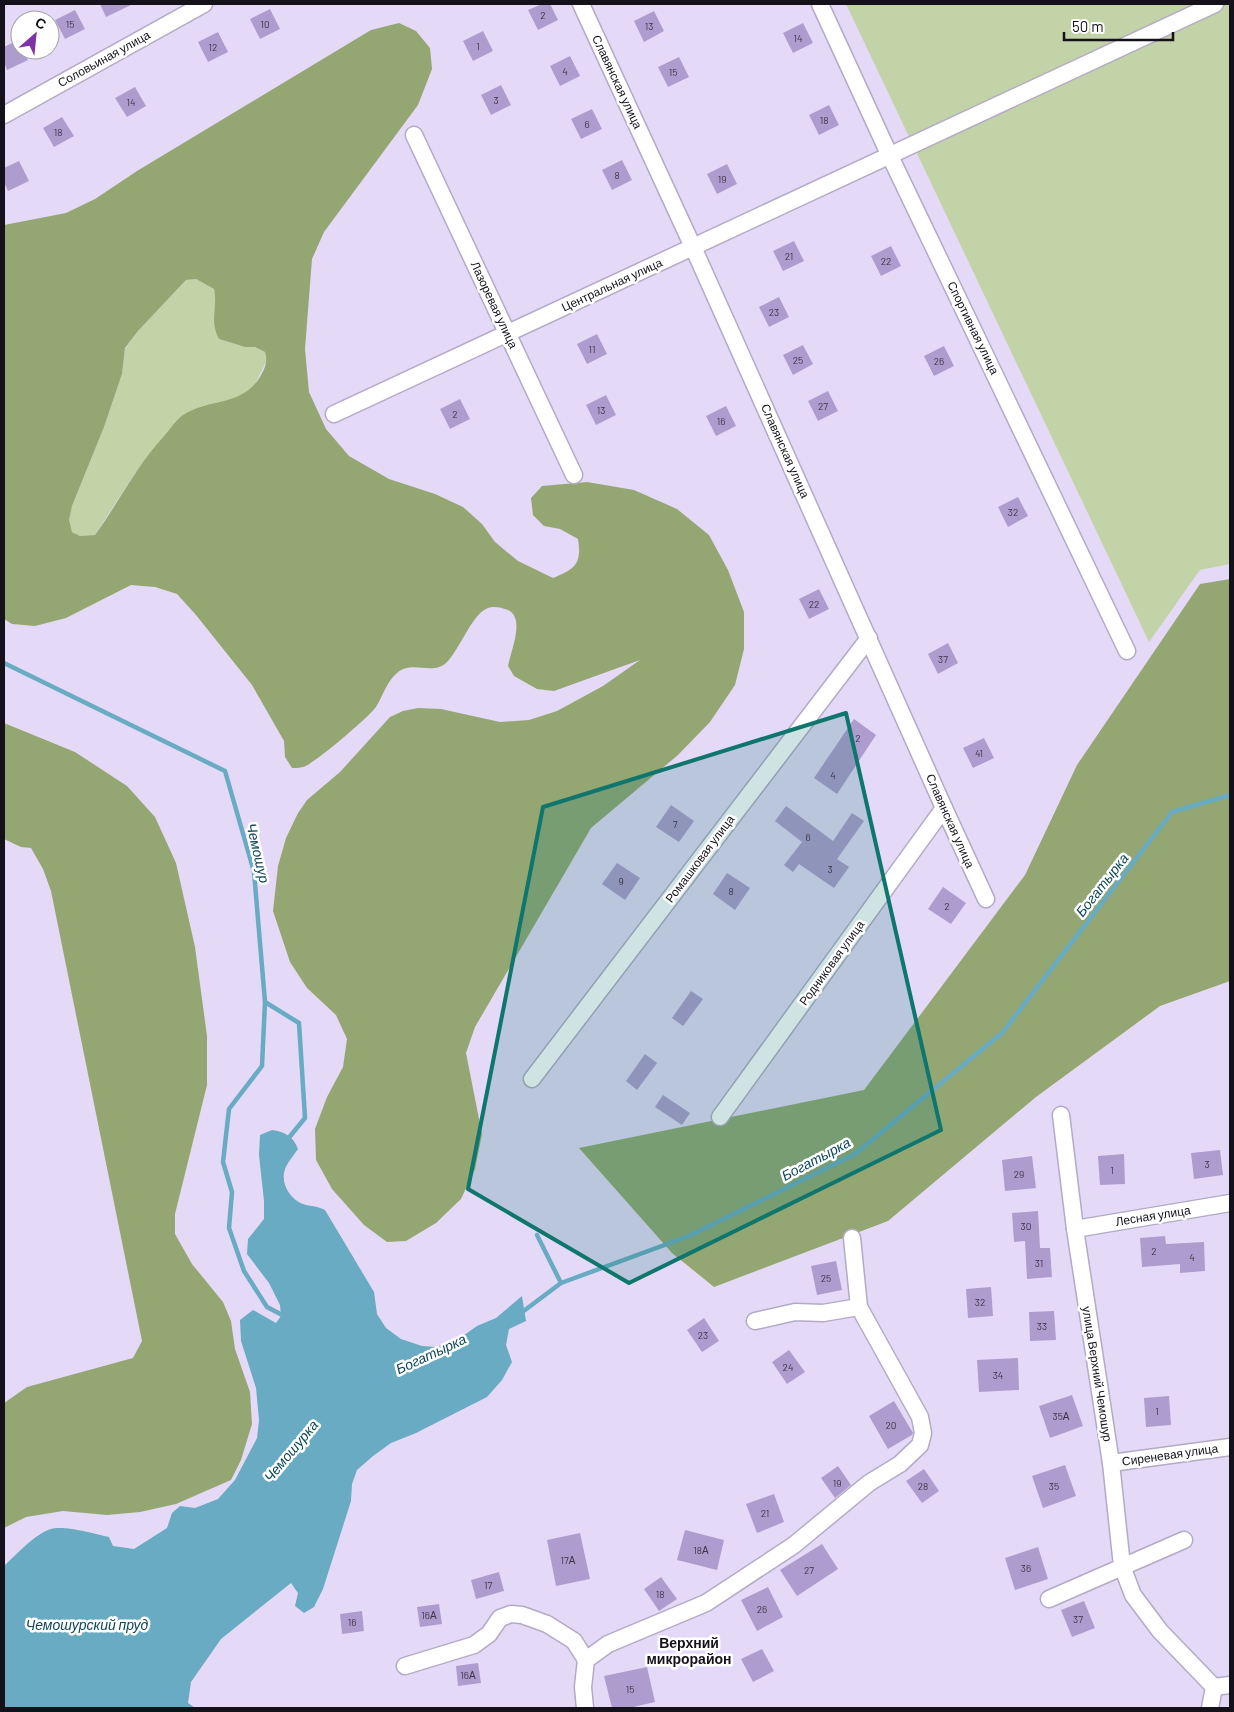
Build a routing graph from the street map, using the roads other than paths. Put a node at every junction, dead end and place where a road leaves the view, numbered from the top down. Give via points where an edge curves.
1 (204, 4) edge
2 (581, 4) edge
3 (820, 4) edge
4 (1215, 4) edge
5 (4, 115) edge
6 (414, 135) dead end
7 (890, 154) junction
8 (693, 247) junction
9 (507, 334) junction
10 (334, 414) dead end
11 (574, 476) dead end
12 (869, 638) junction
13 (1127, 651) dead end
14 (944, 808) junction
15 (986, 899) dead end
16 (532, 1079) dead end
17 (1061, 1115) dead end
18 (720, 1117) dead end
19 (1230, 1203) edge
20 (1076, 1229) junction
21 (852, 1238) dead end
22 (859, 1307) junction
23 (754, 1321) dead end
24 (1230, 1447) edge
25 (1111, 1464) junction
26 (1184, 1540) dead end
27 (1122, 1566) junction
28 (1049, 1599) dead end
29 (586, 1660) junction
30 (405, 1666) dead end
31 (1222, 1686) edge
32 (585, 1708) edge
33 (1210, 1708) edge

1 - 5 street, Соловьиная улица
2 - 8 street, Славянская улица
3 - 7 street, Спортивная улица
4 - 7 street, Центральная улица
6 - 9 street, Лазоревая улица
7 - 8 street, Центральная улица
7 - 13 street, Спортивная улица
8 - 9 street, Центральная улица
8 - 12 street, Славянская улица
9 - 10 street, Центральная улица
9 - 11 street, Лазоревая улица
12 - 14 street, Славянская улица
12 - 16 street, Ромашковая улица
14 - 15 street, Славянская улица
14 - 18 street, Родниковая улица
17 - 20 street, улица Верхний Чемошур
19 - 20 street, Лесная улица
20 - 25 street, улица Верхний Чемошур
21 - 22 street
22 - 23 street via 795,1312
22 - 29 street via 920,1417 923,1433 920,1445 794,1545 706,1603 608,1644
24 - 25 street, Сиреневая улица
25 - 27 street, улица Верхний Чемошур
26 - 27 street
27 - 28 street
27 - 31 street, улица Верхний Чемошур via 1133,1595 1160,1631
29 - 30 street via 574,1641 555,1628 522,1615 510,1614 500,1618 489,1634 474,1645
29 - 32 street
31 - 33 street

